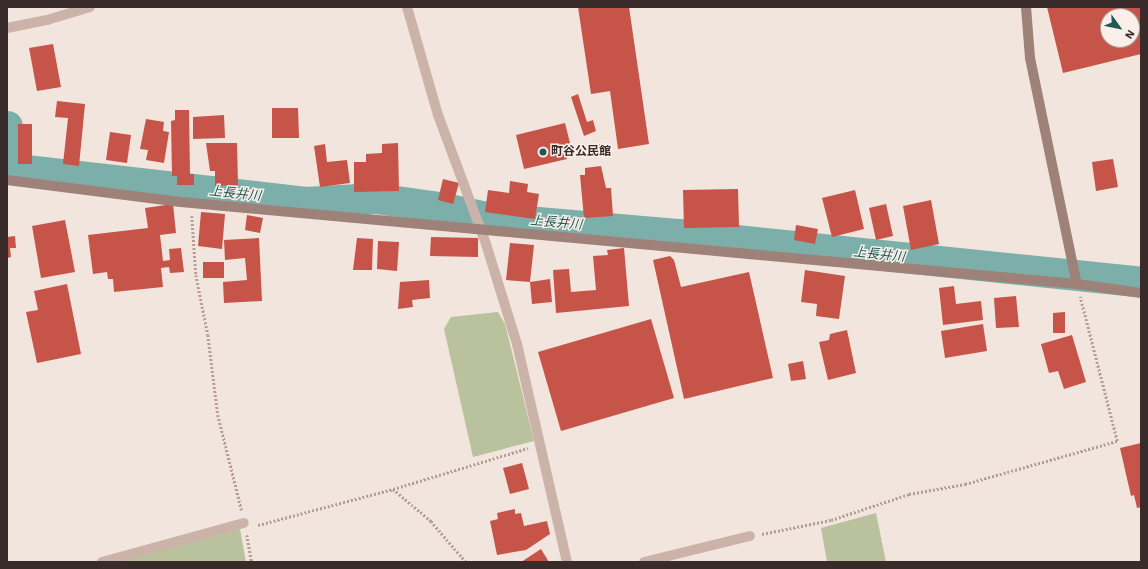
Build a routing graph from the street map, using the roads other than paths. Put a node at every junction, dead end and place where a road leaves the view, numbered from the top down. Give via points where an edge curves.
1 (90, 7) edge
2 (407, 7) edge
3 (1026, 7) edge
4 (7, 28) edge
5 (7, 180) edge
6 (478, 229) junction
7 (1077, 284) junction
8 (1141, 293) edge
9 (245, 526) road end
10 (750, 536) road end
11 (102, 562) edge
12 (567, 562) edge
13 (644, 562) edge

1 - 4 street via 47,20
2 - 6 street via 438,115
3 - 7 street via 1030,58
5 - 6 street via 191,203
6 - 7 street
6 - 12 street via 486,244 517,344 542,444
7 - 8 street
9 - 11 street
10 - 13 street

